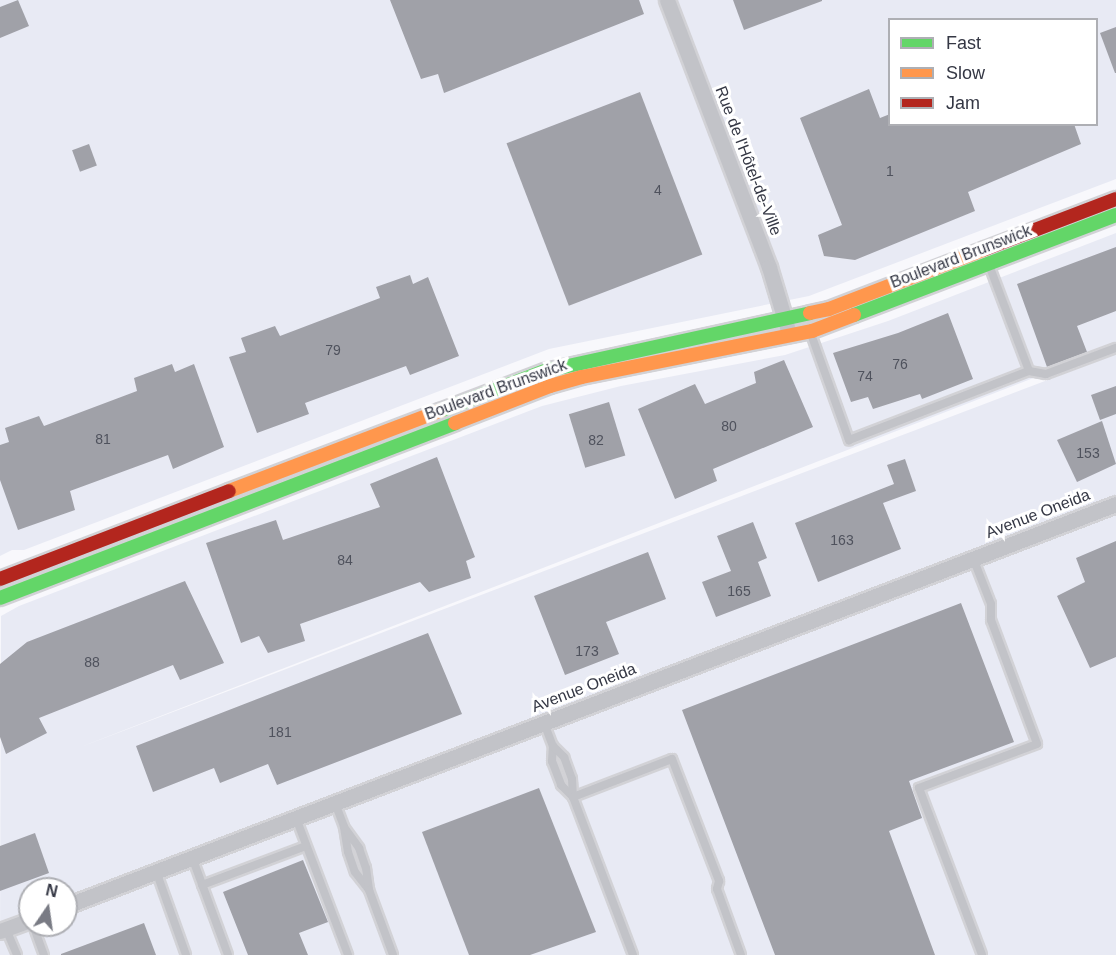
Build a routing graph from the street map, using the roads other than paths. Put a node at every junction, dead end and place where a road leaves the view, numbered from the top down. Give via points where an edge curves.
1 (667, 0) edge
2 (1116, 199) edge
3 (1116, 216) edge
4 (988, 265) junction
5 (786, 320) junction
6 (810, 332) junction
7 (789, 336) junction
8 (1116, 348) edge
9 (1029, 371) junction
10 (1116, 504) edge
11 (973, 558) junction
12 (2, 574) edge
13 (6, 595) edge
14 (544, 722) junction
15 (553, 746) junction
16 (573, 797) junction
17 (335, 803) junction
18 (296, 818) junction
19 (306, 846) junction
20 (192, 857) junction
21 (156, 872) junction
22 (202, 885) junction
23 (78, 901) edge
24 (18, 924) edge
25 (3, 930) edge
26 (37, 937) edge
27 (17, 955) edge
28 (44, 955) edge
29 (186, 955) edge
30 (228, 955) edge
31 (348, 955) edge
32 (393, 955) edge
33 (633, 955) edge
34 (741, 955) edge
35 (982, 955) edge

1 - 5 street, Rue de l'Hôtel-de-Ville
2 - 5 street, Boulevard Brunswick via 843,304
3 - 4 street, Boulevard Brunswick
4 - 6 street, Boulevard Brunswick
4 - 9 lane
5 - 7 street, Rue de l'Hôtel-de-Ville
5 - 12 street, Boulevard Brunswick via 545,371
6 - 7 street, Boulevard Brunswick
6 - 9 lane via 849,440
7 - 13 street, Boulevard Brunswick via 550,386
8 - 9 lane via 1046,374
10 - 11 street, Avenue Oneida
11 - 14 street, Avenue Oneida
11 - 35 lane via 991,604 991,620 1037,744 919,788
12 - 13 street
14 - 15 lane
14 - 17 street, Avenue Oneida
15 - 16 lane via 564,757
15 - 16 lane via 552,761 561,785
16 - 33 lane
16 - 34 lane via 672,759 719,881 717,889
17 - 18 street, Avenue Oneida
17 - 32 lane via 351,861 369,890
18 - 19 lane
18 - 20 street, Avenue Oneida
19 - 22 lane
19 - 31 lane
20 - 21 street, Avenue Oneida
20 - 22 lane
21 - 23 street, Avenue Oneida
21 - 29 lane
22 - 30 lane
24 - 25 street
25 - 27 lane
26 - 28 lane

